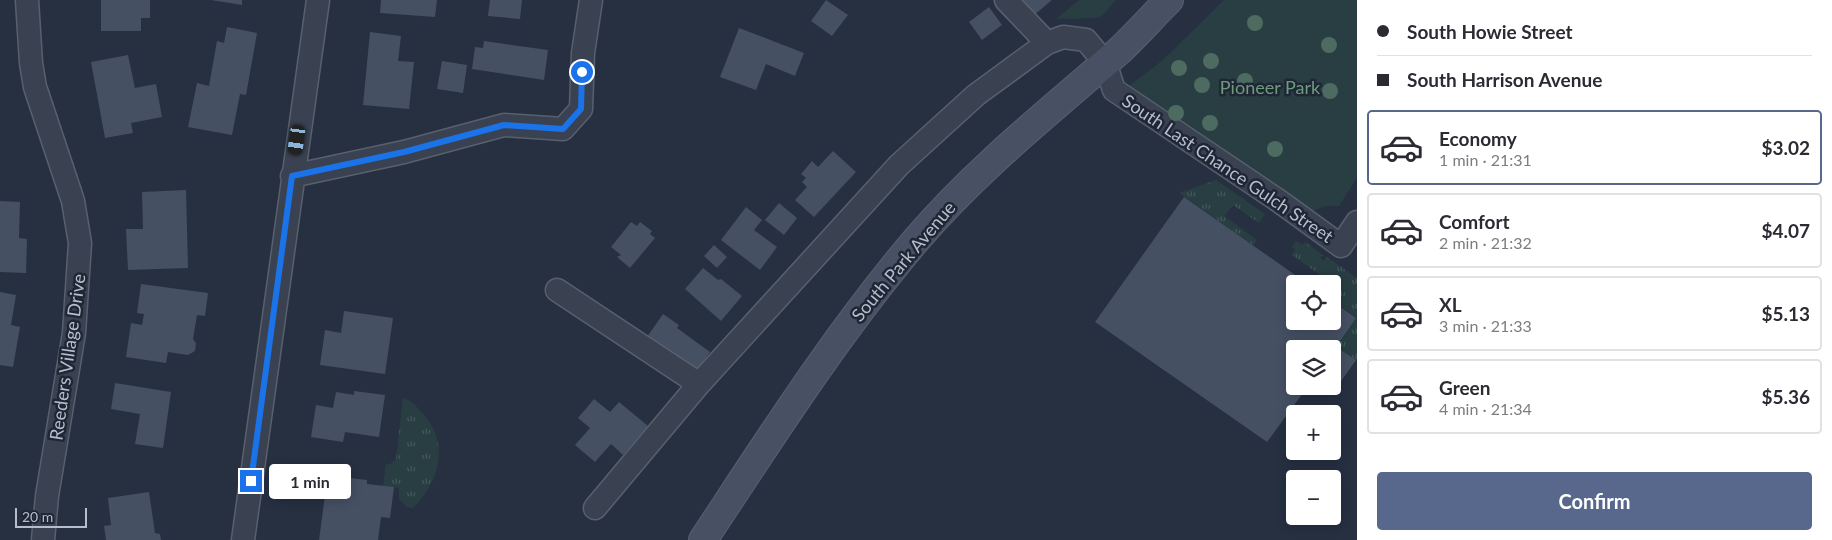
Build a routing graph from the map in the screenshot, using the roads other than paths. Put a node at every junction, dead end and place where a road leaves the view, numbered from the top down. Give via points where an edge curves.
1 (27, 0) edge
2 (318, 0) edge
3 (592, 0) edge
4 (1006, 0) edge
5 (1169, 0) edge
6 (1047, 43) junction
7 (1105, 63) junction
8 (292, 176) junction
9 (1357, 222) edge
10 (557, 290) dead end
11 (699, 384) junction
12 (595, 508) dead end
13 (44, 540) edge
14 (243, 540) edge
15 (703, 540) edge

1 - 13 street, Reeders Village Drive via 35,87 73,201 80,243 74,333 47,496
2 - 8 street
3 - 8 street via 583,53 581,109 563,129 504,125 404,152
4 - 6 street
5 - 7 street, South Park Avenue
6 - 7 street via 1063,37 1086,40
6 - 11 street via 976,95 899,165
7 - 9 street, South Last Chance Gulch Street via 1114,90 1341,246
7 - 15 street, South Park Avenue via 1019,138 918,238 856,315 799,394
8 - 14 street
10 - 11 street
11 - 12 street

